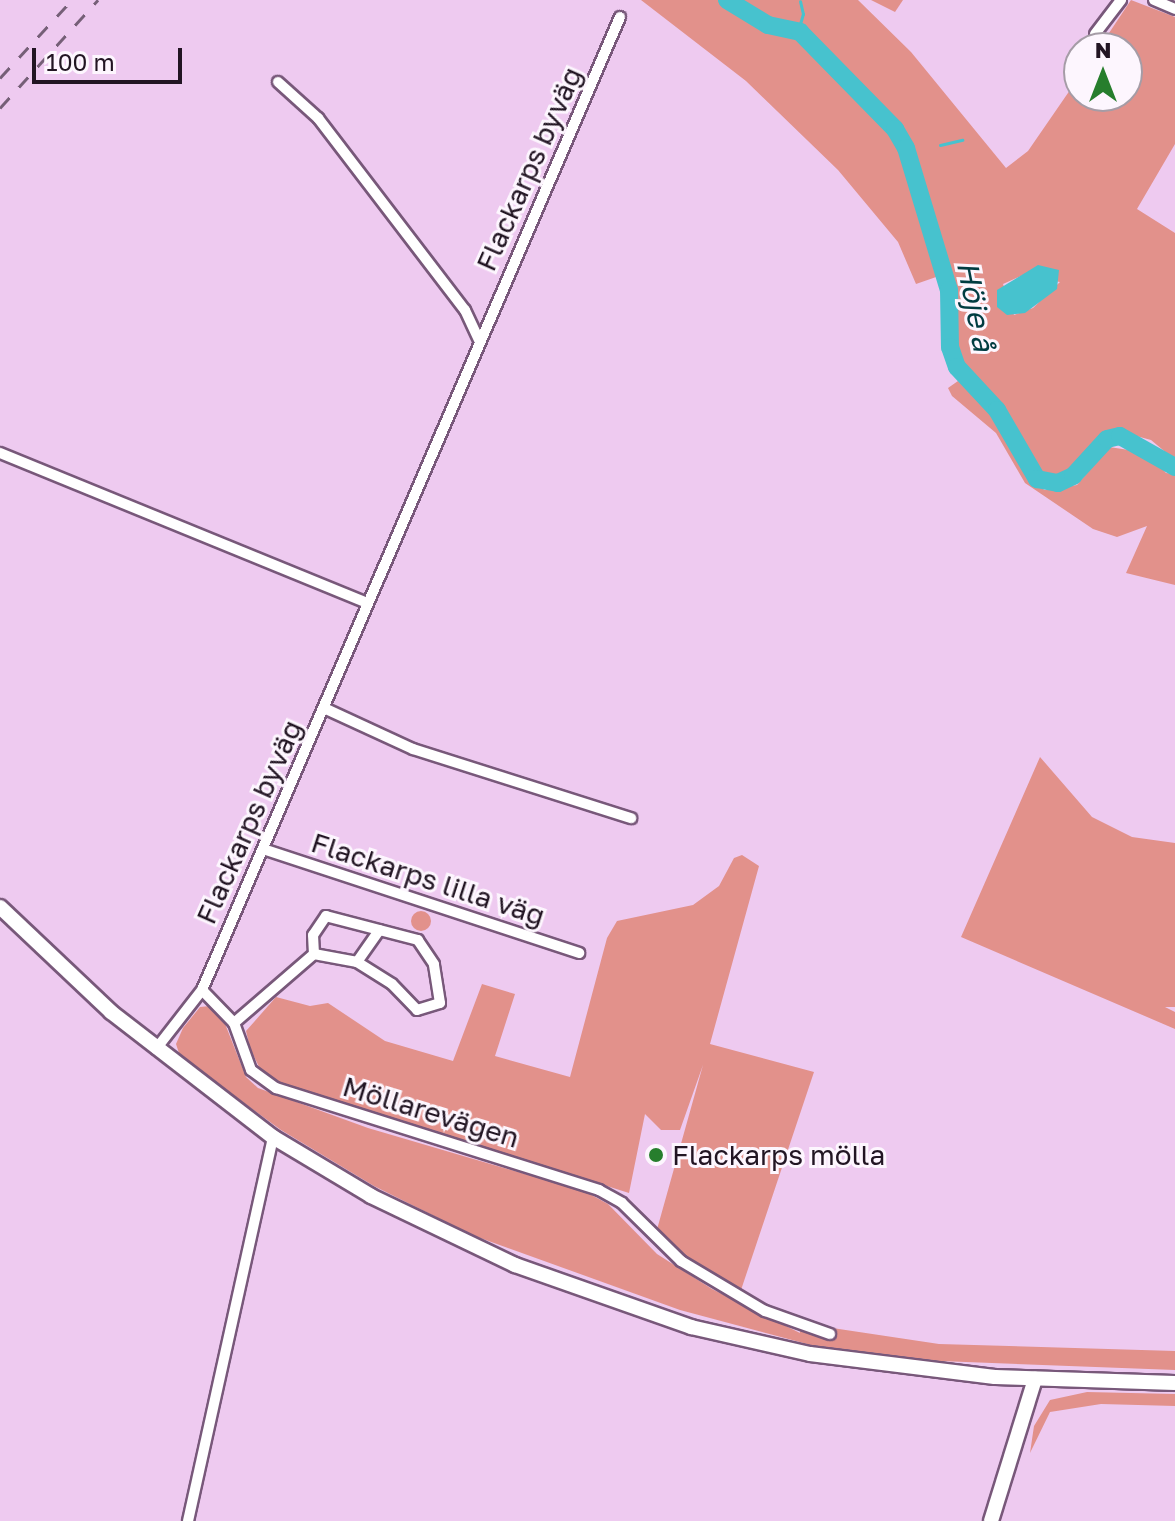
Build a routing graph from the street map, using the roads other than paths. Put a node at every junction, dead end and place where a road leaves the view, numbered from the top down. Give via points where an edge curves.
1 (1121, 0) edge
2 (1154, 0) edge
3 (1175, 9) edge
4 (620, 17) dead end
5 (1097, 32) edge
6 (278, 82) dead end
7 (479, 340) junction
8 (0, 453) edge
9 (367, 603) junction
10 (326, 709) junction
11 (631, 818) dead end
12 (263, 849) junction
13 (0, 907) edge
14 (379, 930) junction
15 (579, 953) dead end
16 (314, 954) junction
17 (357, 962) junction
18 (202, 990) junction
19 (234, 1023) junction
20 (156, 1049) junction
21 (273, 1137) junction
22 (830, 1334) dead end
23 (1035, 1379) junction
24 (1175, 1383) edge
25 (188, 1521) edge
26 (991, 1521) edge

1 - 5 street
2 - 3 street
4 - 7 street, Flackarps byväg
6 - 7 street, Flackarps byväg via 318,118 465,310
7 - 9 street, Flackarps byväg
8 - 9 street
9 - 10 street, Flackarps byväg
10 - 11 street via 413,749
10 - 12 street, Flackarps byväg
12 - 15 street, Flackarps lilla väg
12 - 18 street, Flackarps byväg
13 - 20 main road
14 - 16 street via 326,916 313,935
14 - 17 street
14 - 17 street via 426,946 440,982 440,1003 417,1010 392,984
16 - 17 street
16 - 19 street
18 - 19 street, Möllarevägen
18 - 20 street, Flackarps byväg
19 - 22 street, Möllarevägen via 251,1070 276,1088 599,1190 681,1261 753,1304
20 - 21 main road
21 - 23 main road via 451,1236 647,1313 810,1354
21 - 25 street
23 - 24 main road
23 - 26 main road

